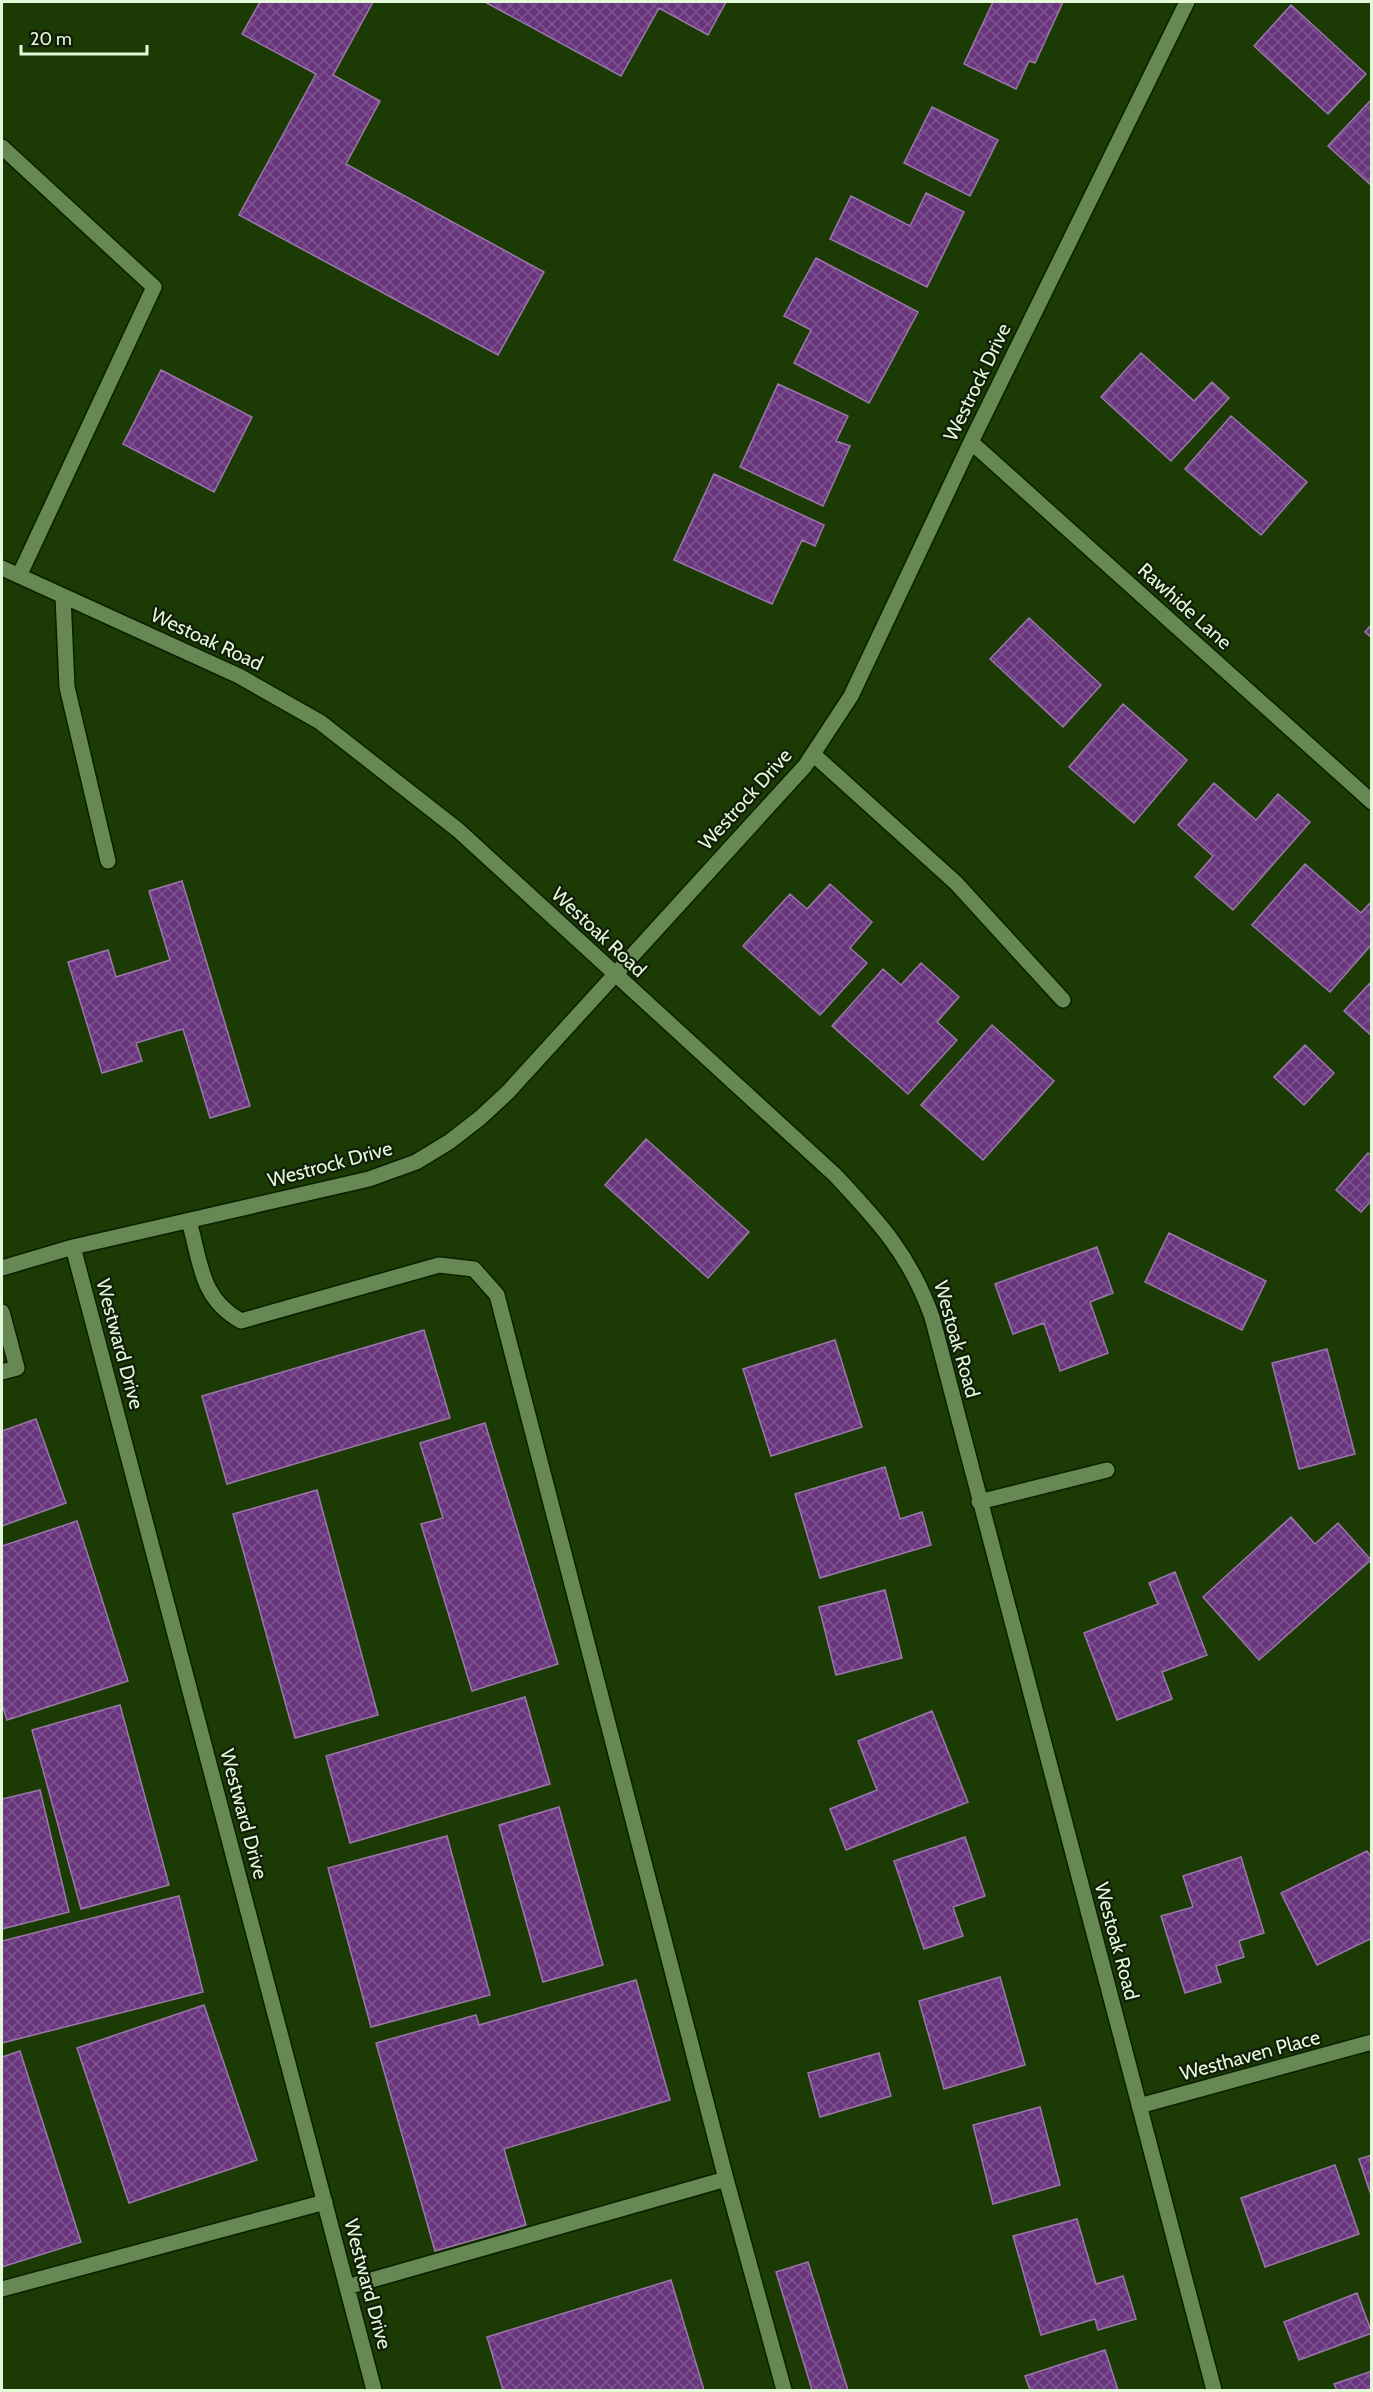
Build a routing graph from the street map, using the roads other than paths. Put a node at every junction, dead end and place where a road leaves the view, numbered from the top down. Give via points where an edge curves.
1 (1187, 2) edge
2 (2, 147) edge
3 (971, 442) junction
4 (2, 568) edge
5 (19, 576) junction
6 (63, 596) junction
7 (813, 754) junction
8 (1371, 802) edge
9 (108, 861) dead end
10 (613, 974) junction
11 (1063, 1000) dead end
12 (189, 1221) junction
13 (73, 1247) junction
14 (2, 1268) edge
15 (2, 1312) edge
16 (2, 1372) edge
17 (1107, 1470) dead end
18 (979, 1502) junction
19 (1371, 2042) edge
20 (1139, 2106) junction
21 (726, 2179) junction
22 (325, 2202) junction
23 (347, 2287) junction
24 (2, 2289) edge
25 (374, 2391) edge
26 (784, 2391) edge
27 (1214, 2391) edge

1 - 3 street, Westrock Drive
2 - 5 street via 154,287
3 - 7 street, Westrock Drive via 851,696
3 - 8 street, Rawhide Lane
4 - 5 street, Westoak Road
5 - 6 street, Westoak Road
6 - 9 street via 67,687
6 - 10 street, Westoak Road via 239,676 320,722 458,830
7 - 10 street, Westrock Drive
7 - 11 street via 956,883
10 - 12 street, Westrock Drive via 494,1105 449,1142 416,1162 369,1179
10 - 18 street, Westoak Road via 835,1175 901,1251 920,1282 932,1317
12 - 13 street, Westrock Drive
12 - 21 street via 209,1295 241,1321 439,1265 474,1269 497,1295
13 - 14 street, Westrock Drive
13 - 22 street, Westward Drive
15 - 16 street via 17,1368
17 - 18 street
18 - 20 street, Westoak Road
19 - 20 street, Westhaven Place
20 - 27 street, Westoak Road
21 - 23 street
21 - 26 street
22 - 23 street, Westward Drive
22 - 24 street
23 - 25 street, Westward Drive

